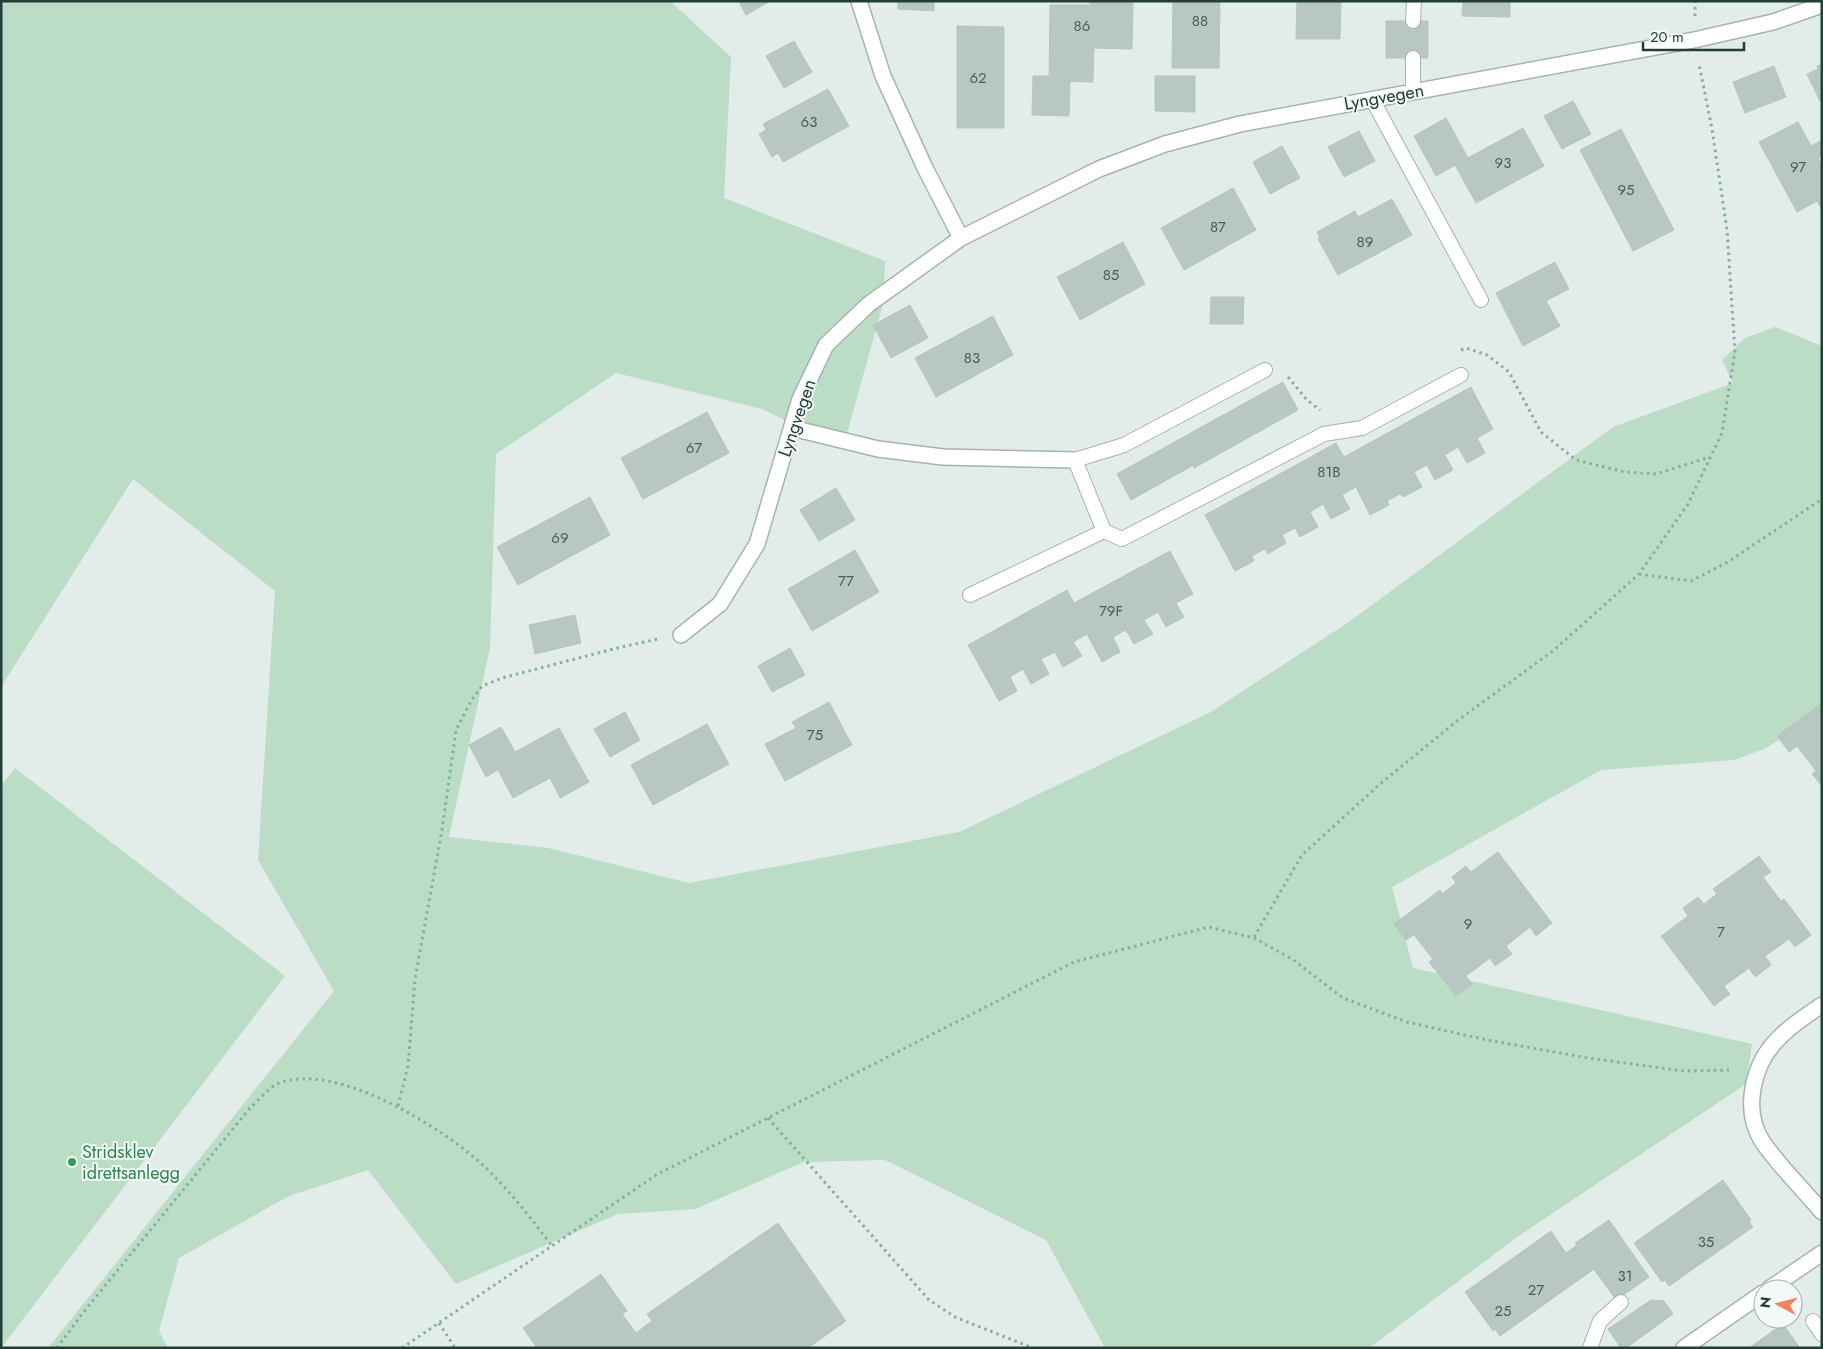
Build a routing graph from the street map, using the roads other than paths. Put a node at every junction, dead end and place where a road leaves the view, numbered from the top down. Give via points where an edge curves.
1 (859, 1) edge
2 (1414, 1) edge
3 (1822, 5) edge
4 (1414, 21) dead end
5 (1413, 58) dead end
6 (1413, 92) junction
7 (1372, 99) junction
8 (961, 238) junction
9 (1481, 300) dead end
10 (1265, 370) road end
11 (1461, 375) dead end
12 (792, 428) junction
13 (1075, 460) junction
14 (1104, 531) junction
15 (970, 595) dead end
16 (681, 635) road end
17 (1822, 1005) edge
18 (1822, 1212) edge
19 (1822, 1253) edge
20 (1784, 1279) edge
21 (1753, 1300) edge
22 (1621, 1302) dead end
23 (1813, 1321) dead end
24 (1822, 1334) edge
25 (1590, 1348) edge
26 (1684, 1348) edge

1 - 8 street via 883,76
2 - 4 lane
3 - 6 street, Lyngvegen via 1773,22 1694,40
5 - 6 lane
6 - 7 street, Lyngvegen
7 - 8 street, Lyngvegen via 1240,124 1165,144 1099,169
7 - 9 lane
8 - 12 street, Lyngvegen via 869,304 826,345 800,399
10 - 13 lane via 1124,445
11 - 14 lane via 1362,428 1324,434 1122,539
12 - 13 street via 878,449 944,457
12 - 16 street, Lyngvegen via 757,544 720,604
13 - 14 lane
14 - 15 lane
17 - 18 street via 1778,1038 1764,1058 1752,1096 1752,1116 1762,1140
19 - 20 street
21 - 26 street
22 - 25 lane via 1600,1321
23 - 24 lane

